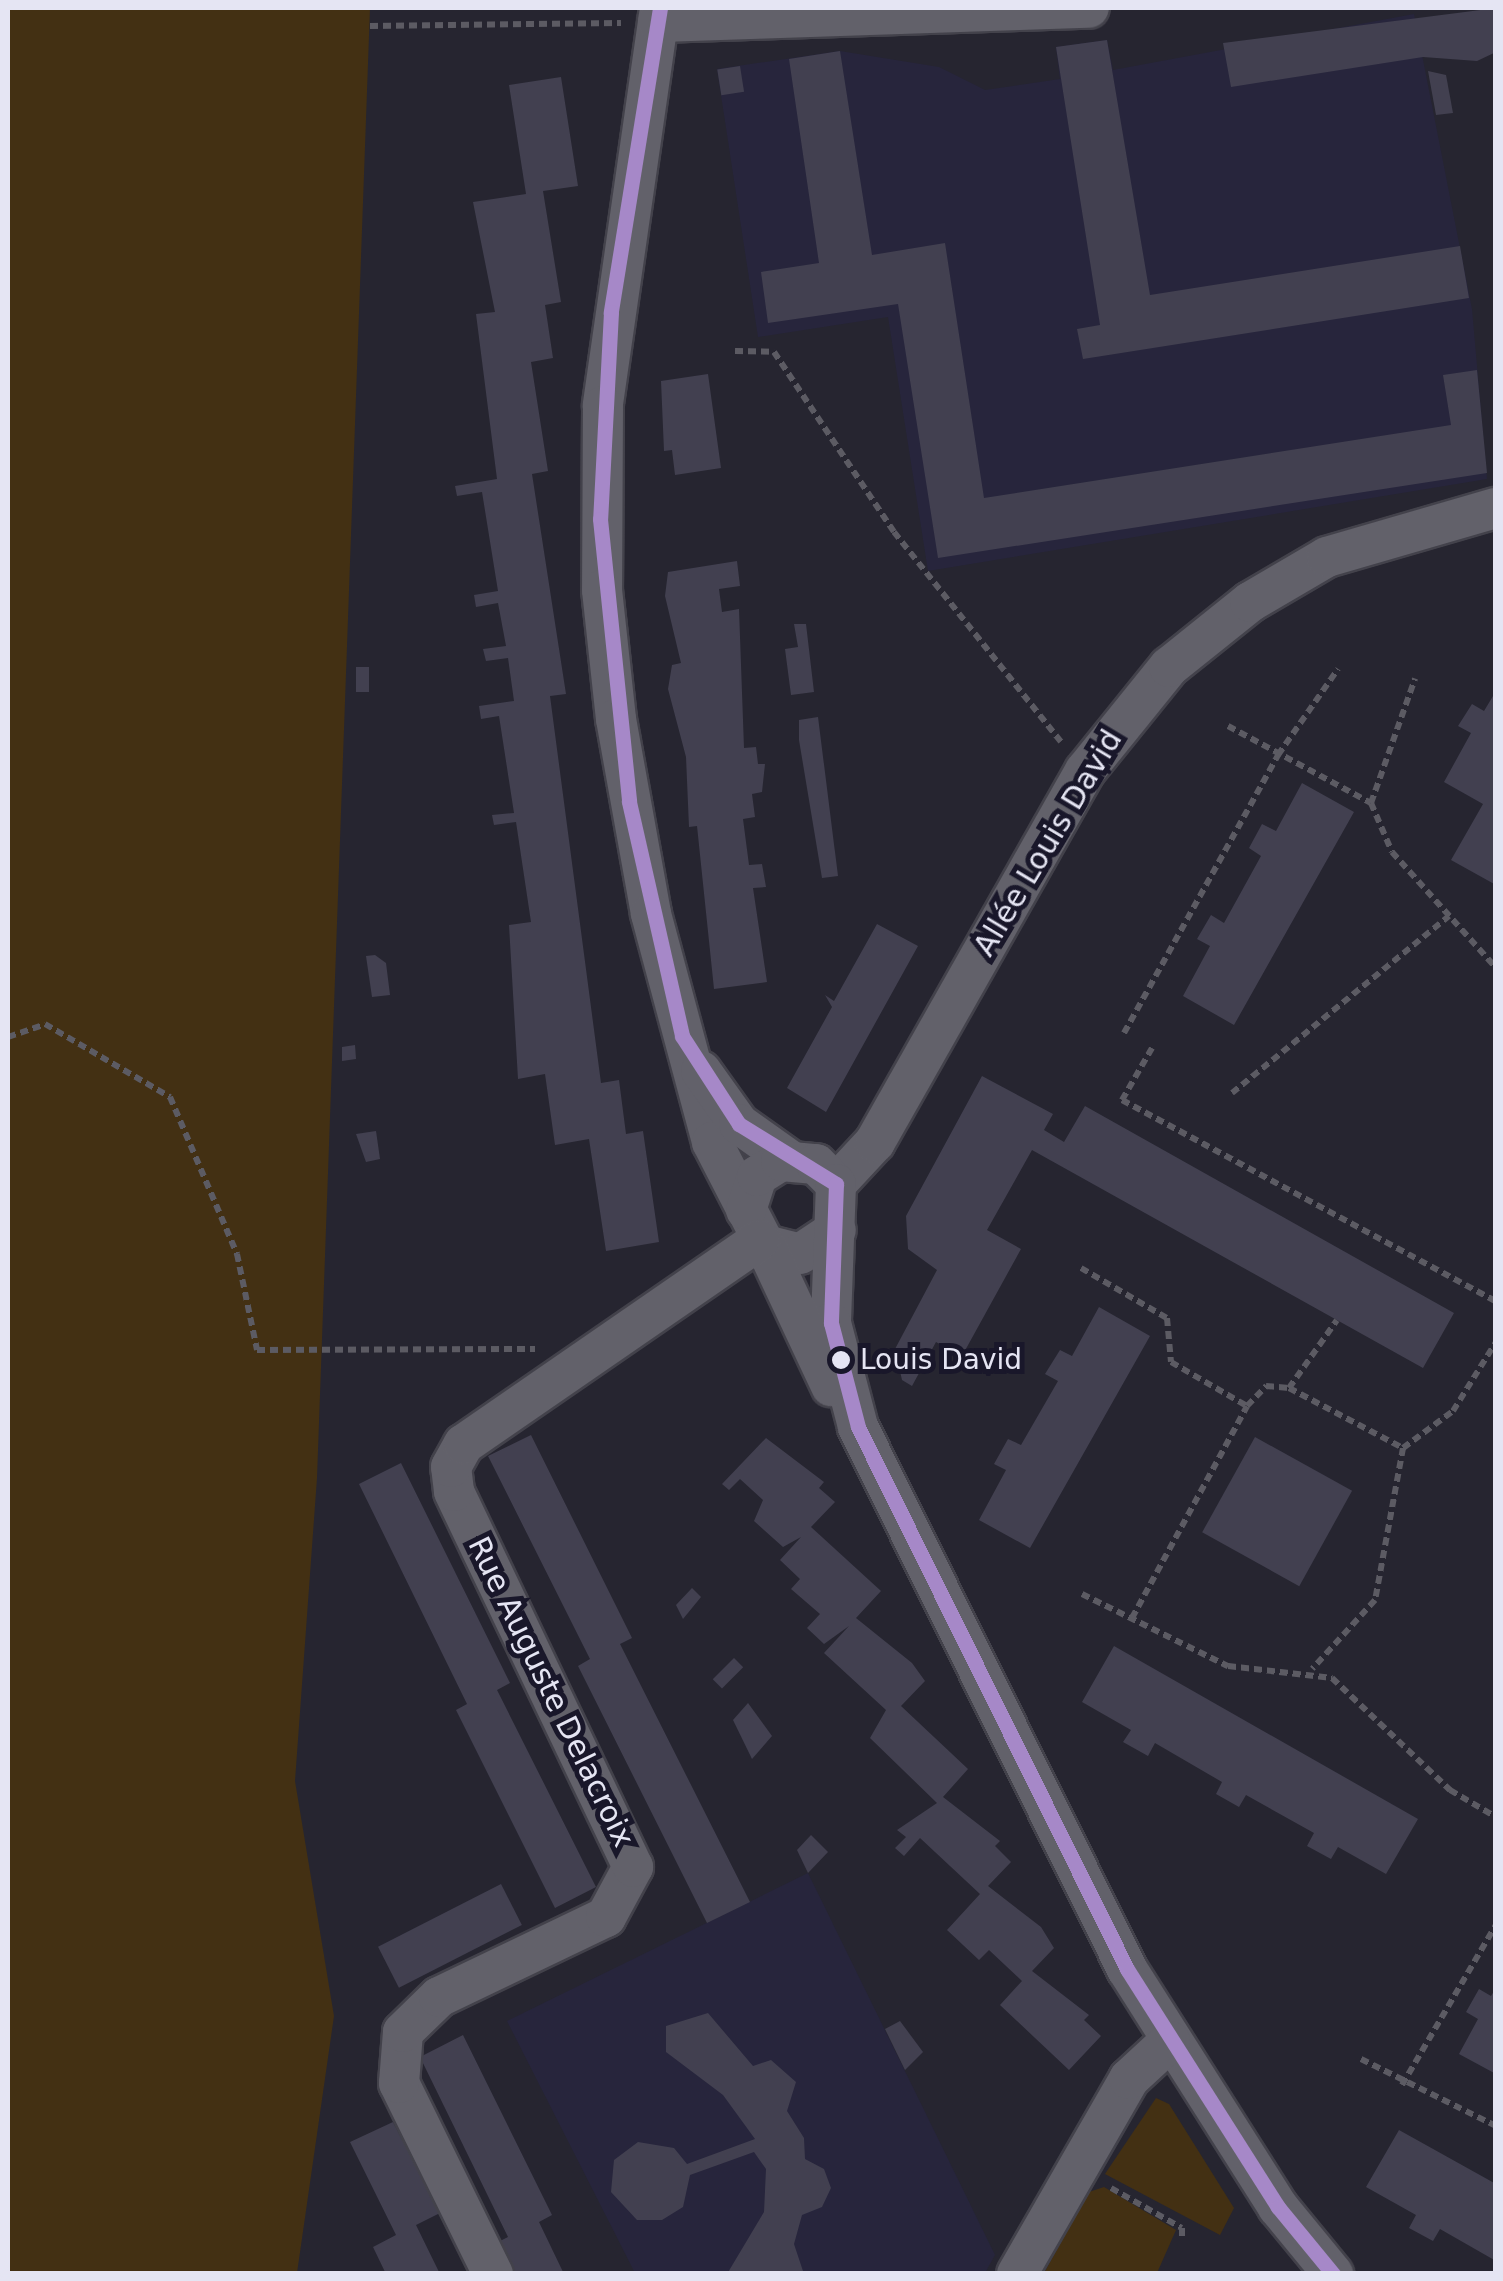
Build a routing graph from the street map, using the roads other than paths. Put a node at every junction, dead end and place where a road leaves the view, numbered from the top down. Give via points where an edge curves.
1 (1089, 8) edge
2 (659, 15) edge
3 (1496, 508) edge
4 (682, 1036) junction
5 (788, 1159) junction
6 (836, 1184) junction
7 (836, 1230) junction
8 (757, 1232) junction
9 (858, 1426) junction
10 (1170, 2041) junction
11 (493, 2274) edge
12 (1017, 2274) edge
13 (1333, 2274) edge

1 - 2 street
2 - 4 street via 611,312 600,519 635,841
3 - 6 street, Allée Louis David via 1379,536 1276,584 1168,667 1085,772 876,1142
4 - 5 street via 727,1111
4 - 8 street via 698,1106
5 - 6 street via 816,1164
5 - 8 street via 757,1176
6 - 7 street
7 - 8 street via 800,1254
7 - 9 street via 832,1338
8 - 9 street via 811,1352
8 - 11 street, Rue Auguste Delacroix via 577,1373 464,1444 450,1479 626,1835 630,1882 606,1917 424,2007 403,2032 396,2066
9 - 10 street
10 - 12 street via 1140,2063
10 - 13 street via 1278,2207

